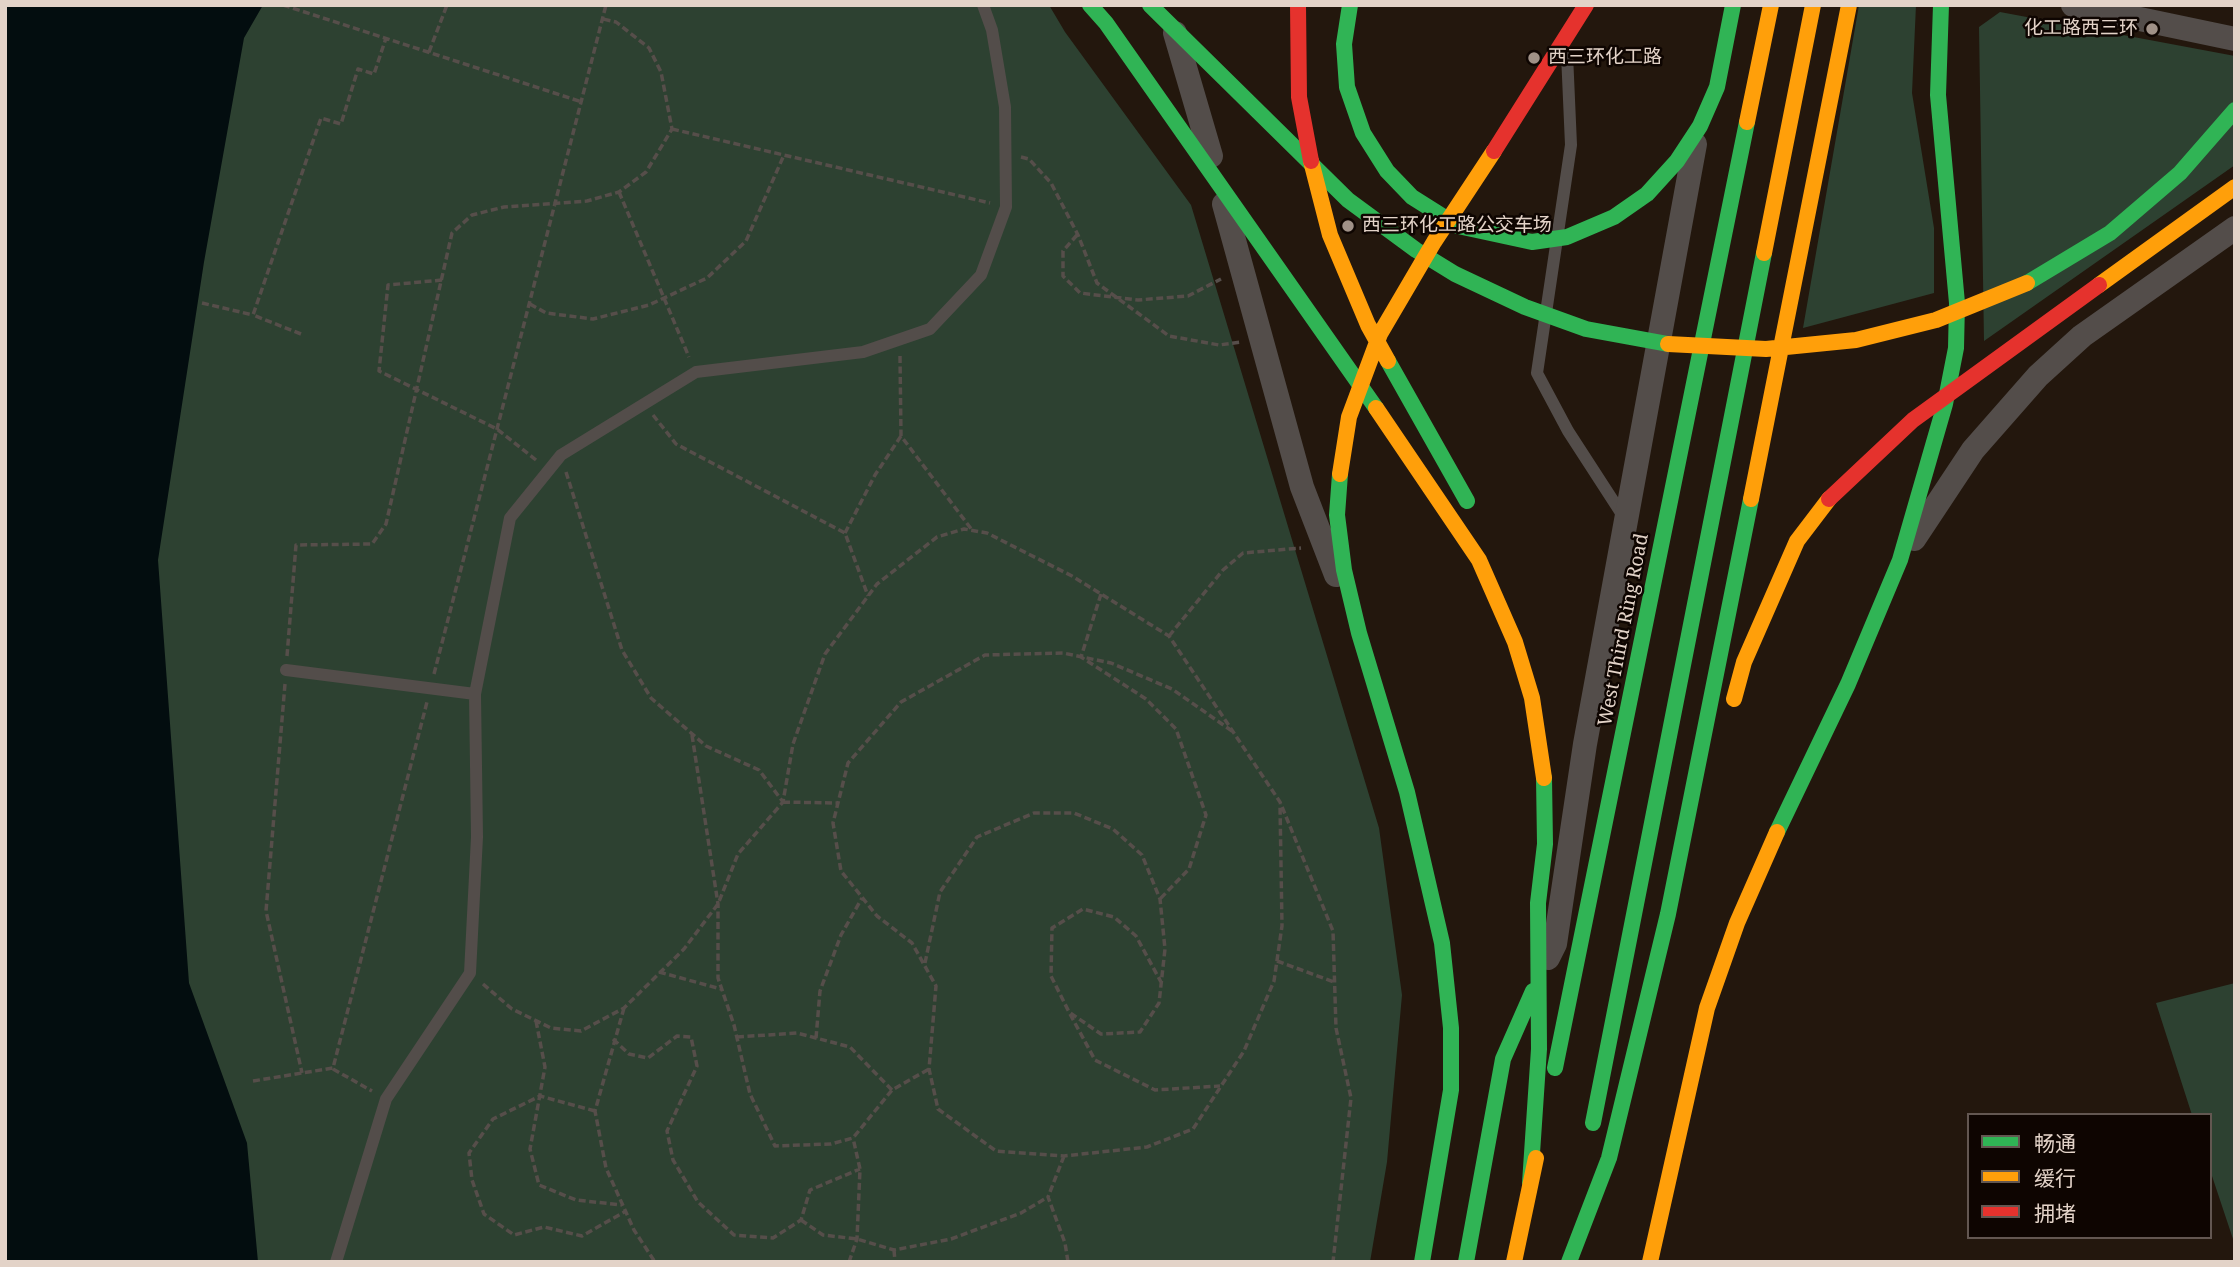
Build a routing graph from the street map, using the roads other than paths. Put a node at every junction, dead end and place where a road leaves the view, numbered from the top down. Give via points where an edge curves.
1 (983, 5) edge
2 (1090, 5) edge
3 (1150, 5) edge
4 (1167, 5) edge
5 (1298, 5) edge
6 (1350, 5) edge
7 (1586, 5) edge
8 (1718, 5) edge
9 (1733, 5) edge
10 (1771, 5) edge
11 (1814, 5) edge
12 (1849, 5) edge
13 (1941, 5) edge
14 (2073, 5) edge
15 (1567, 39) junction
16 (2235, 39) edge
17 (2235, 110) edge
18 (2235, 187) edge
19 (2235, 228) edge
20 (1472, 512) dead end
21 (1627, 522) junction
22 (1484, 536) dead end
23 (1900, 560) junction
24 (1359, 633) junction
25 (286, 670) road end
26 (475, 694) junction
27 (1730, 713) dead end
28 (1716, 764) dead end
29 (1545, 844) junction
30 (1668, 914) junction
31 (1539, 980) junction
32 (1589, 1143) dead end
33 (1581, 1183) dead end
34 (1530, 1184) junction
35 (336, 1262) edge
36 (1422, 1262) edge
37 (1466, 1262) edge
38 (1514, 1262) edge
39 (1567, 1262) edge
40 (1650, 1262) edge

1 - 26 lane via 992,30 1005,107 1006,206 981,275 930,329 863,352 696,372 561,455 510,518
2 - 29 main road via 1291,284 1479,560 1515,642 1532,698 1545,782
3 - 17 main road via 1348,200 1416,250 1525,307 1586,329 1684,346 1766,349 1856,340 1936,320 2002,295 2110,233 2180,173
4 - 24 street via 1302,487
5 - 20 main road via 1301,109 1330,235 1368,324
6 - 9 main road via 1344,44 1347,87 1363,133 1387,171 1412,197 1458,226 1532,242 1567,237 1614,217 1647,194 1677,161 1700,126 1717,87
7 - 15 main road
8 - 21 street
10 - 34 main road, West Third Ring Road
11 - 32 main road
12 - 30 main road
13 - 23 main road via 1938,95 1958,303 1955,348 1945,404
14 - 16 street
15 - 21 lane via 1571,145 1537,373
15 - 24 main road via 1407,285 1363,376 1349,417 1337,515
18 - 27 main road via 1913,420 1849,477 1820,508 1781,572 1744,662
19 - 23 street via 2082,336 2038,376 1973,450
21 - 31 street via 1585,744 1555,944
22 - 29 main road via 1525,629 1545,703 1550,751
23 - 40 main road via 1848,684 1782,820 1707,1008
24 - 36 main road via 1427,865 1451,1028 1451,1090
25 - 26 lane
26 - 35 lane via 477,837 470,973 386,1099
28 - 30 main road
29 - 31 main road via 1538,903
30 - 39 main road via 1609,1158
31 - 34 main road
31 - 37 main road via 1503,1059
33 - 39 main road
34 - 38 main road, West Third Ring Road

